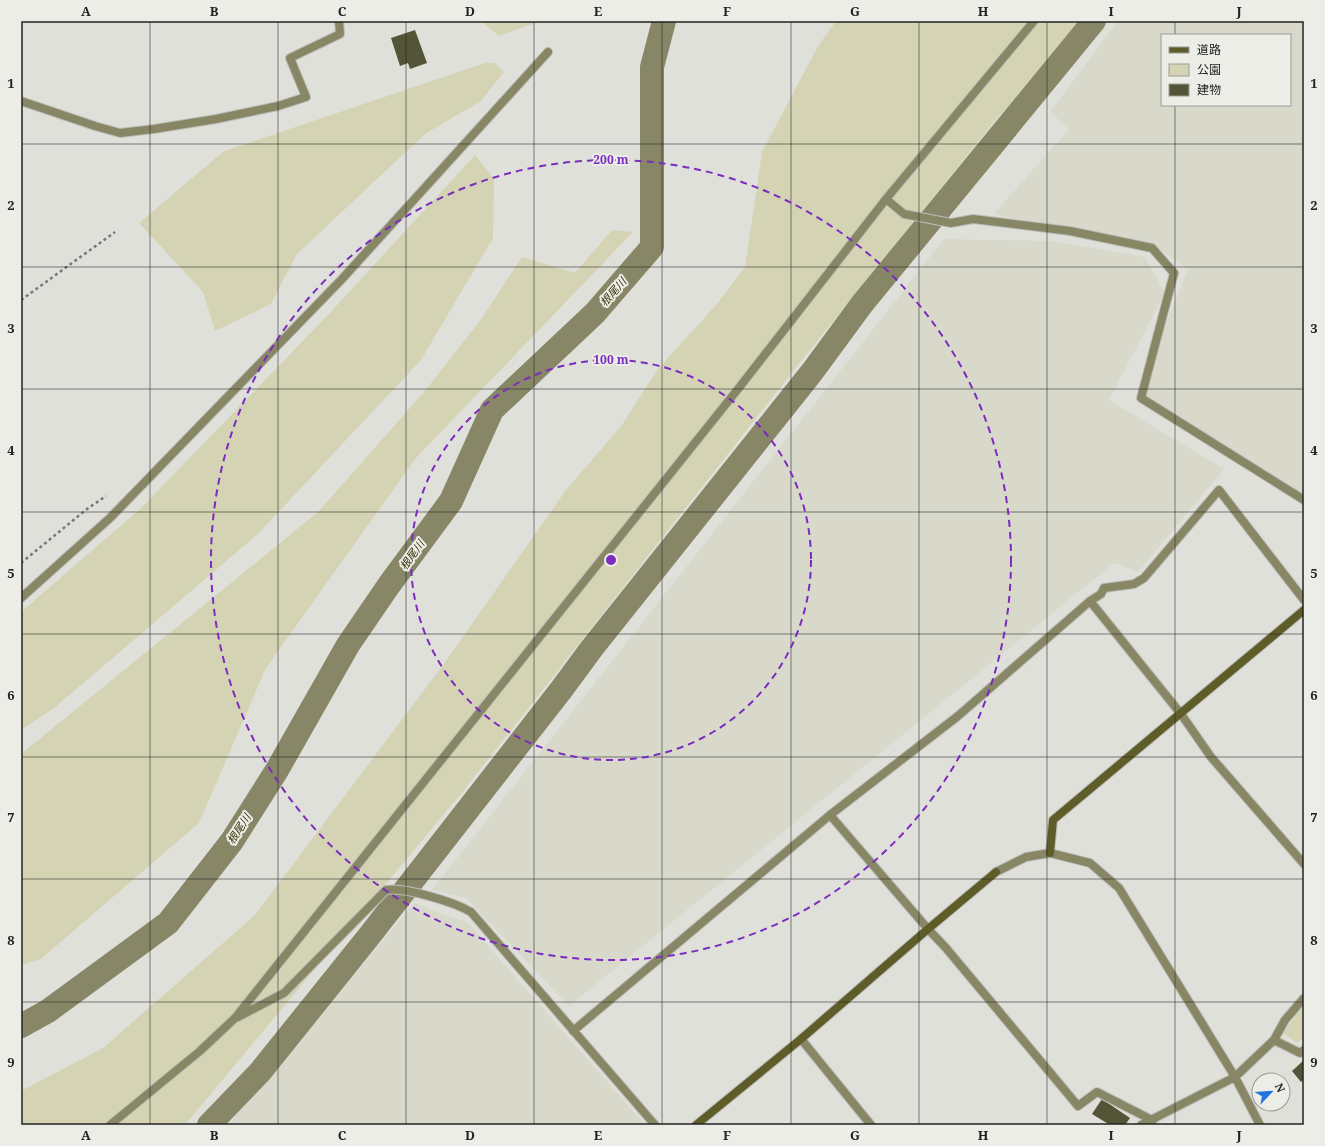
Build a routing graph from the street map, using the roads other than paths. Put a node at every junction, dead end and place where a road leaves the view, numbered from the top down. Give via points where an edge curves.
1 (340, 21) edge
2 (1034, 21) edge
3 (548, 52) dead end
4 (21, 101) edge
5 (886, 199) junction
6 (1304, 500) edge
7 (21, 598) edge
8 (1304, 600) edge
9 (1090, 601) junction
10 (1304, 610) edge
11 (1181, 714) junction
12 (830, 815) junction
13 (1050, 853) junction
14 (1304, 864) edge
15 (928, 929) junction
16 (1304, 998) edge
17 (235, 1018) junction
18 (573, 1031) junction
19 (801, 1039) junction
20 (1274, 1040) junction
21 (1304, 1050) edge
22 (1235, 1077) junction
23 (1152, 1122) edge
24 (110, 1125) edge
25 (655, 1125) edge
26 (696, 1125) edge
27 (871, 1125) edge
28 (1141, 1125) edge
29 (1260, 1125) edge

1 - 4 street via 340,34 290,58 306,97 278,106 169,127 120,132 94,126
2 - 5 street
3 - 7 street via 338,283 110,518
5 - 6 street via 904,214 951,223 973,219 1070,230 1152,248 1174,273 1141,398
5 - 17 street via 738,389
8 - 9 street via 1219,490 1144,578 1134,584 1104,588 1101,594
9 - 11 street
9 - 12 street via 958,716
10 - 11 street
11 - 13 street via 1053,820
11 - 14 street via 1211,756
12 - 15 street
12 - 18 street
13 - 15 street via 1026,857 996,872
13 - 22 street via 1090,863 1119,888
15 - 19 street
15 - 23 street via 1078,1106 1097,1092
16 - 20 street via 1285,1020
17 - 18 street via 284,993 386,890 394,889 461,906 471,912
17 - 24 street via 200,1051
18 - 25 street
19 - 26 street
19 - 27 street
20 - 21 street via 1300,1053
20 - 22 street
22 - 23 street
22 - 29 street
23 - 28 street

